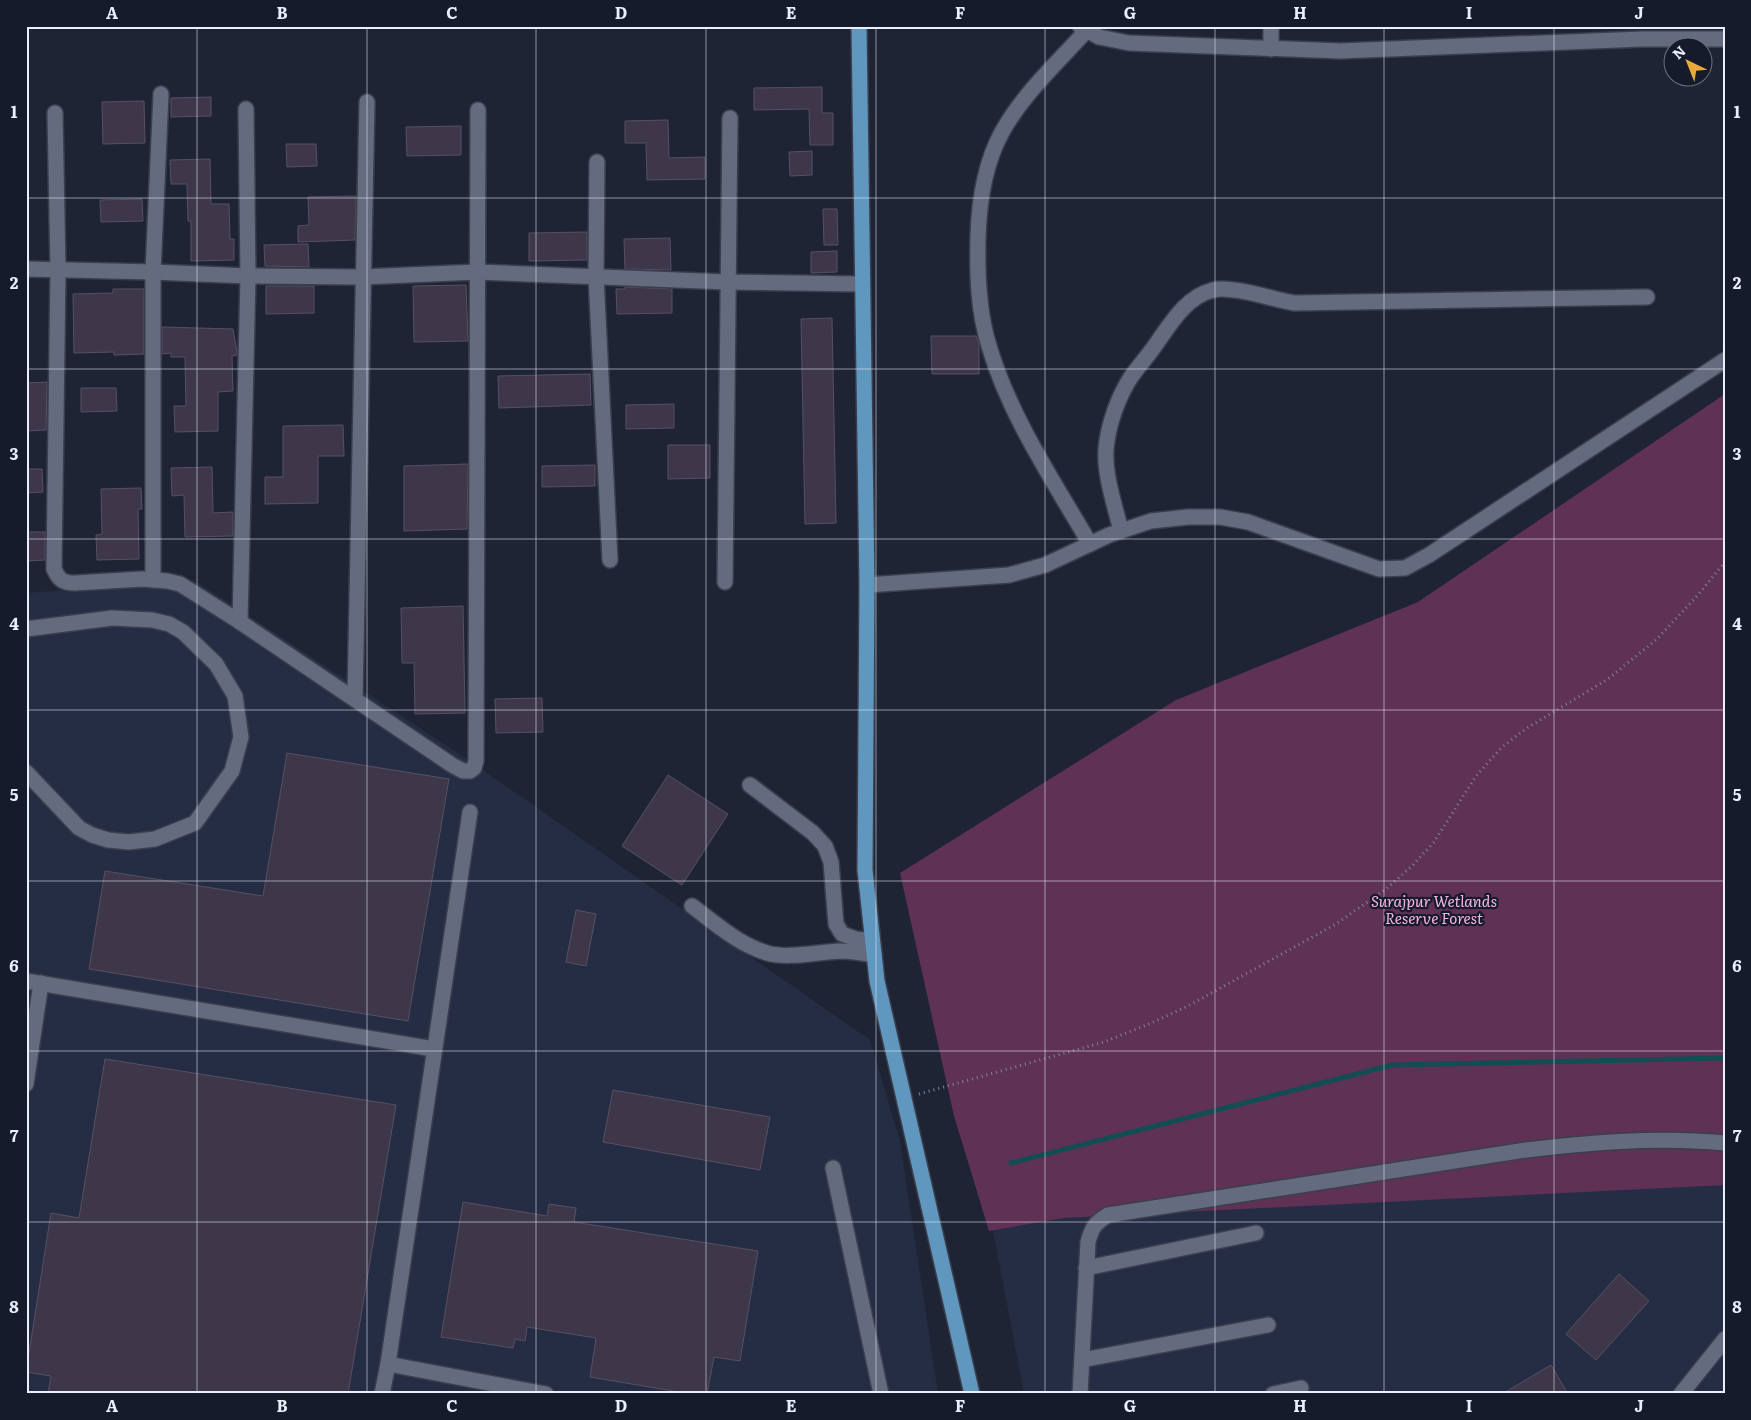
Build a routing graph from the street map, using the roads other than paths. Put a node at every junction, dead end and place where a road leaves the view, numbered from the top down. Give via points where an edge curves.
1 (859, 26) edge
2 (1271, 26) edge
3 (1083, 28) edge
4 (1642, 33) edge
5 (1725, 39) edge
6 (1271, 49) junction
7 (161, 94) dead end
8 (367, 102) dead end
9 (246, 109) dead end
10 (478, 110) dead end
11 (55, 113) dead end
12 (730, 118) dead end
13 (596, 162) dead end
14 (26, 269) edge
15 (58, 269) junction
16 (153, 272) junction
17 (477, 272) junction
18 (248, 276) junction
19 (596, 276) junction
20 (362, 277) junction
21 (727, 282) junction
22 (862, 284) junction
23 (1647, 297) dead end
24 (1725, 360) edge
25 (1121, 531) junction
26 (1090, 544) junction
27 (610, 560) dead end
28 (153, 580) junction
29 (725, 582) dead end
30 (867, 586) junction
31 (240, 622) junction
32 (26, 629) edge
33 (355, 698) junction
34 (26, 772) edge
35 (750, 785) dead end
36 (470, 812) dead end
37 (692, 906) dead end
38 (873, 948) junction
39 (34, 982) edge
40 (434, 1049) junction
41 (26, 1084) edge
42 (1725, 1143) edge
43 (834, 1168) dead end
44 (1256, 1233) dead end
45 (1086, 1268) junction
46 (1268, 1325) dead end
47 (1725, 1339) edge
48 (1082, 1360) junction
49 (388, 1364) junction
50 (1301, 1388) dead end
51 (382, 1394) edge
52 (546, 1394) edge
53 (881, 1394) edge
54 (972, 1394) edge
55 (1080, 1394) edge
56 (1273, 1394) edge
57 (1681, 1394) edge

1 - 22 main road
2 - 6 street
3 - 6 street via 1099,37 1130,43
3 - 26 street via 1002,131 989,164 979,211 978,256 986,335 1003,387 1015,414
4 - 5 street
4 - 6 street via 1340,51
7 - 16 street
8 - 20 street
9 - 18 street
10 - 17 street
11 - 15 street
12 - 21 street
13 - 19 street
14 - 15 street
15 - 16 street
15 - 28 street via 54,569 64,583
16 - 18 street
16 - 28 street
17 - 19 street
17 - 20 street
17 - 33 street via 474,768 463,771 452,765
18 - 20 street
18 - 31 street
19 - 21 street
19 - 27 street
20 - 33 street
21 - 22 street
21 - 29 street
22 - 30 main road
23 - 25 street via 1296,302 1227,288 1213,290 1180,311 1130,379 1118,404 1109,431 1106,464
24 - 25 street via 1430,555 1405,568 1379,569 1248,522 1220,518 1151,521
25 - 26 street
26 - 30 street via 1045,565 1009,575
28 - 31 street via 180,584
30 - 38 main road via 865,870
31 - 33 street
32 - 34 street via 112,618 169,624 183,632 216,664 235,696 241,737 232,771 195,823 155,839 129,842 92,835 79,828
35 - 38 street via 813,833 825,846 831,862 836,924 842,934
36 - 40 street
37 - 38 street via 726,933 768,953 788,955
38 - 54 main road via 877,981
39 - 40 street
39 - 41 street
40 - 49 street
42 - 45 street via 1638,1140 1534,1149 1108,1216 1092,1228
43 - 53 street
44 - 45 street
45 - 48 street
46 - 48 street
47 - 57 street
48 - 55 street
49 - 51 street
49 - 52 street
50 - 56 street

